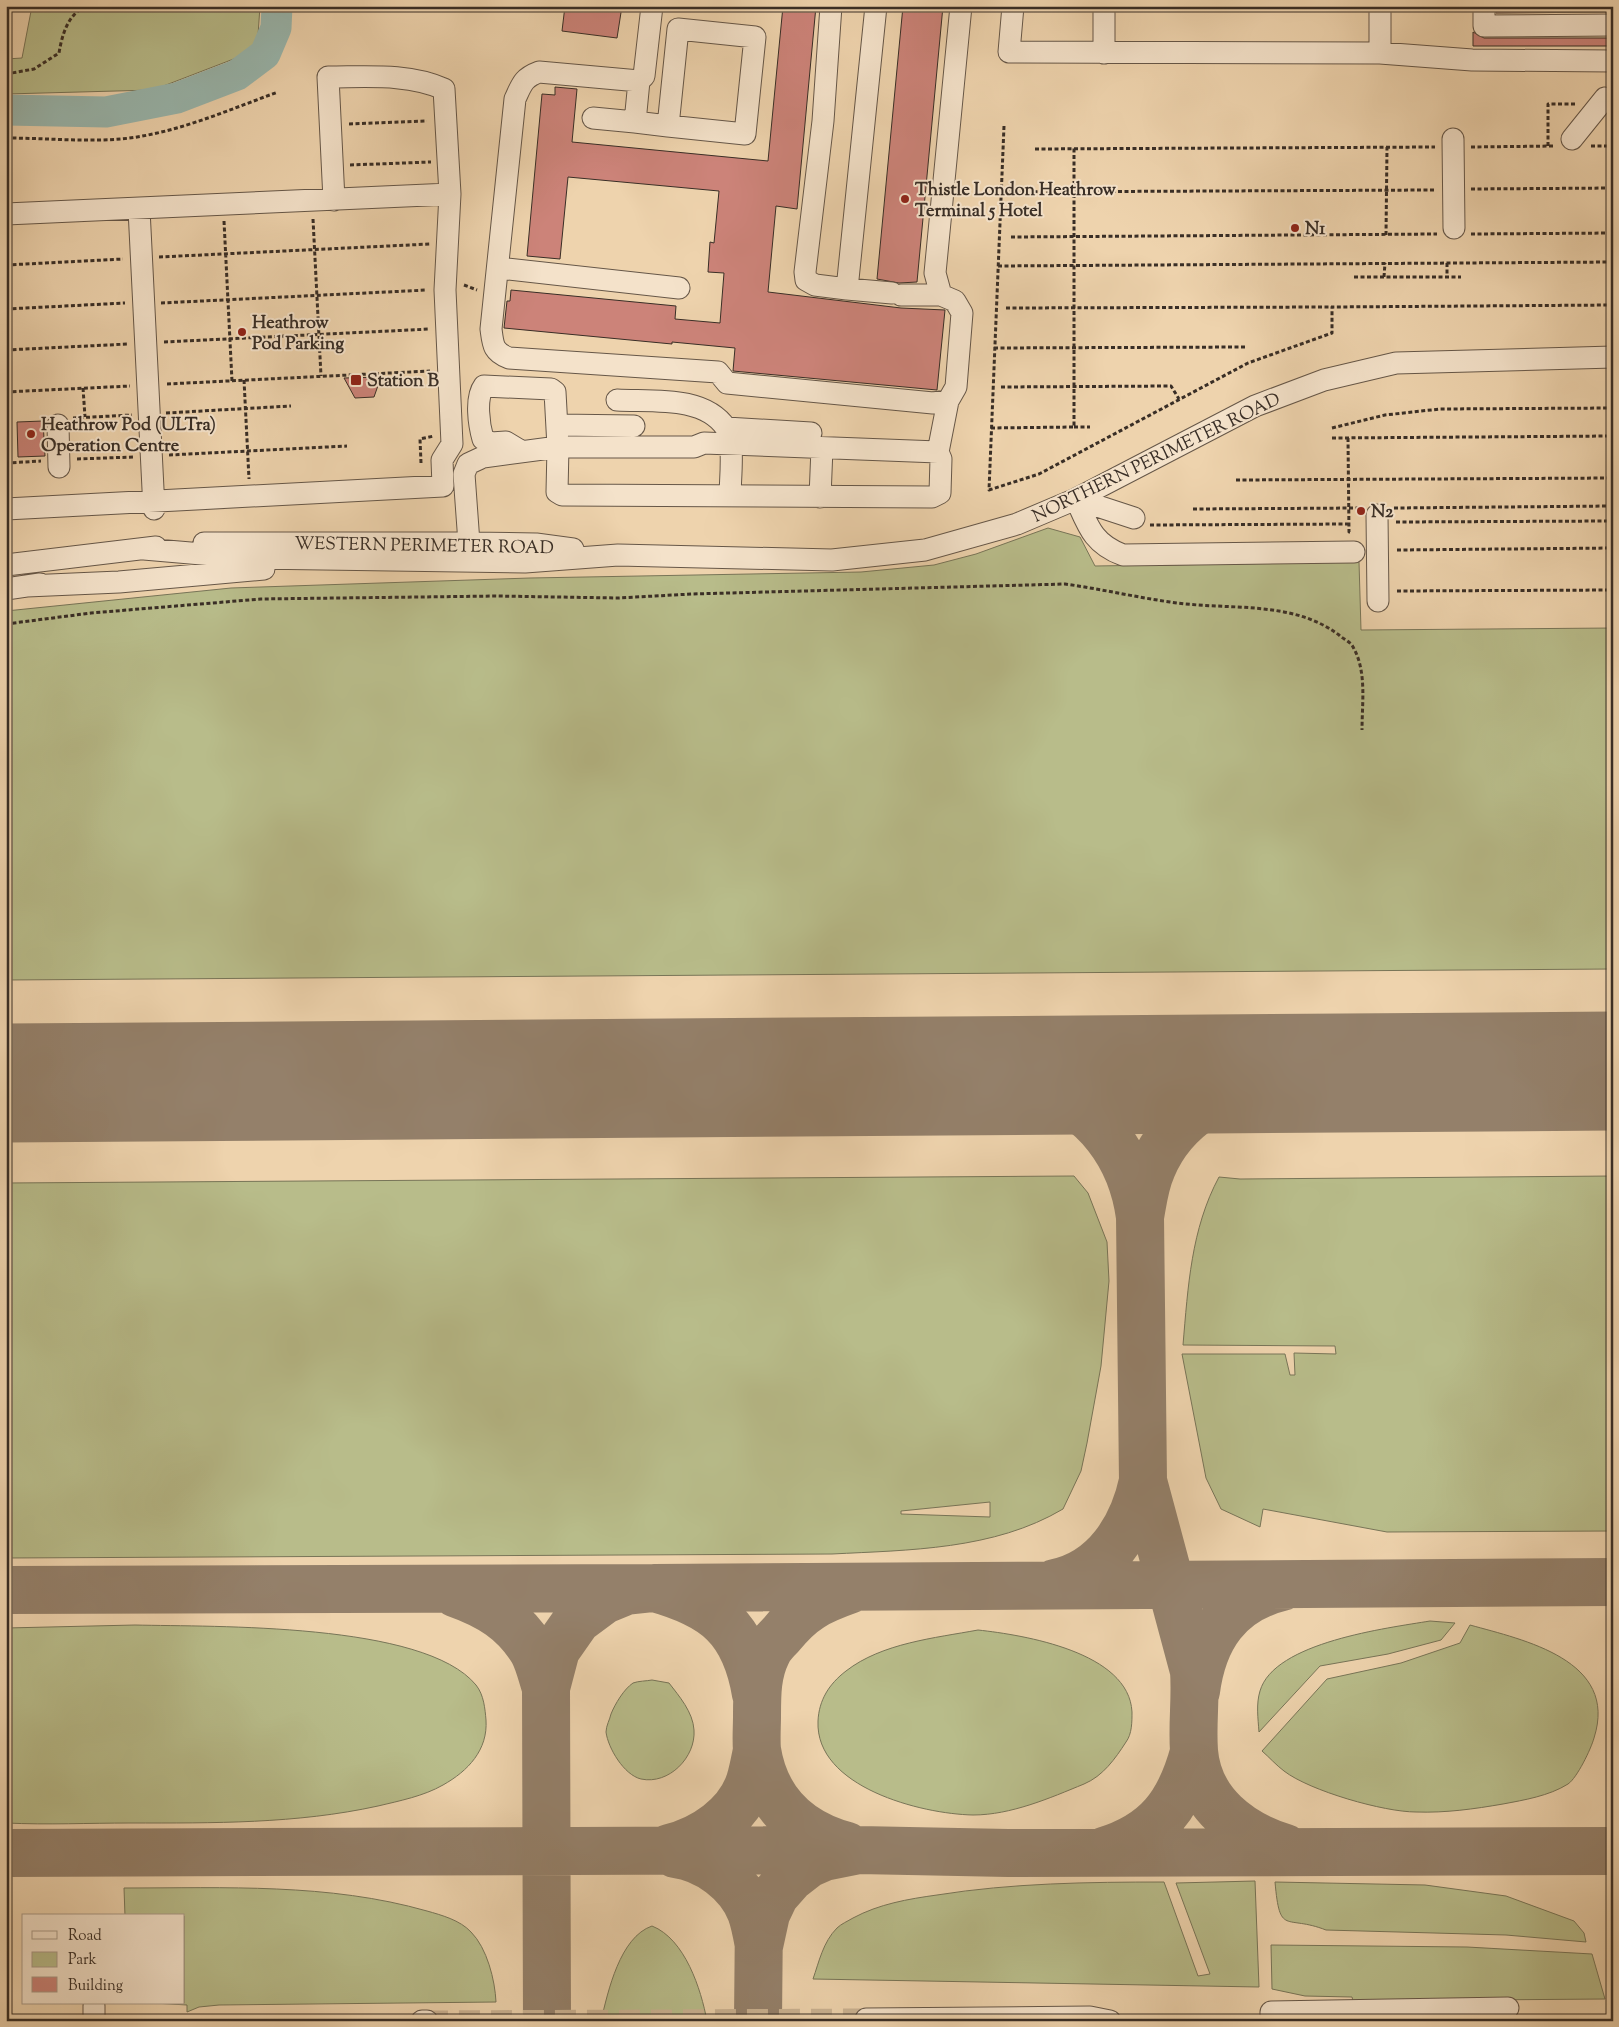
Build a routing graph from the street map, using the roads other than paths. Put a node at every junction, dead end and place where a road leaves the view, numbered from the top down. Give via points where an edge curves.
1 (652, 6) edge
2 (831, 6) edge
3 (876, 6) edge
4 (961, 6) edge
5 (1013, 6) edge
6 (1104, 6) edge
7 (1380, 6) edge
8 (1484, 6) edge
9 (1613, 26) edge
10 (1104, 53) junction
11 (1380, 53) junction
12 (1613, 61) edge
13 (639, 81) junction
14 (1605, 98) dead end
15 (593, 118) dead end
16 (635, 122) junction
17 (668, 126) junction
18 (1453, 143) road end
19 (1572, 144) road end
20 (450, 194) junction
21 (334, 200) junction
22 (139, 208) junction
23 (6, 214) edge
24 (1454, 232) road end
25 (499, 268) junction
26 (679, 288) dead end
27 (847, 289) junction
28 (941, 294) junction
29 (1613, 357) edge
30 (617, 400) dead end
31 (948, 402) junction
32 (58, 425) dead end
33 (558, 425) junction
34 (634, 426) dead end
35 (728, 436) junction
36 (940, 446) junction
37 (558, 447) junction
38 (822, 448) junction
39 (521, 451) junction
40 (59, 466) dead end
41 (730, 496) junction
42 (820, 497) junction
43 (1076, 499) junction
44 (154, 505) junction
45 (6, 509) edge
46 (1380, 517) road end
47 (1138, 522) road end
48 (230, 542) junction
49 (469, 543) junction
50 (144, 549) junction
51 (1354, 552) dead end
52 (187, 554) junction
53 (618, 555) junction
54 (879, 556) joint
55 (354, 561) junction
56 (6, 565) edge
57 (27, 586) junction
58 (6, 589) edge
59 (1383, 596) road end
60 (1508, 2008) dead end
61 (866, 2019) dead end
62 (422, 2021) edge
63 (427, 2021) edge
64 (1110, 2021) edge
65 (1271, 2021) edge

1 - 13 street via 644,76
2 - 27 street via 823,121 805,272 806,280 815,284
3 - 27 street
4 - 28 street via 935,273
5 - 10 street via 1009,52
6 - 10 street
7 - 11 street
8 - 9 street via 1484,26
10 - 11 street
11 - 12 street via 1491,61
13 - 16 street
13 - 25 street via 539,72 527,76 515,99
14 - 19 street
15 - 16 street
16 - 17 street
17 - 17 street via 678,29 755,37 745,134
18 - 24 street
20 - 21 street
20 - 21 street via 444,89 426,81 387,76 328,77
20 - 44 street via 444,367 452,444 442,460 443,486 250,496
21 - 22 street
22 - 23 street
22 - 44 street
25 - 26 street
25 - 31 street via 491,329 494,349 507,357 718,372 727,383
27 - 28 street
28 - 31 street via 956,301 962,313 956,387
29 - 43 street, NORTHERN PERIMETER ROAD via 1396,364 1324,380 1256,406
30 - 35 street via 680,403 710,413
31 - 36 street
32 - 40 street
33 - 34 street
33 - 37 street
33 - 39 street via 557,396 551,389 484,386 480,396 483,439 491,443 506,442
35 - 36 street
35 - 37 street via 694,447
35 - 38 street
35 - 41 street
36 - 38 street
36 - 42 street via 940,493 932,498
37 - 39 street
37 - 41 street via 557,492 562,495
38 - 42 street
39 - 49 street via 483,456 464,469
41 - 42 street
43 - 47 street
43 - 51 street via 1091,534 1108,550 1123,556
43 - 54 street, NORTHERN PERIMETER ROAD via 1017,524 969,539 925,550
44 - 45 street
46 - 59 street
48 - 49 street, WESTERN PERIMETER ROAD
48 - 50 street, WESTERN PERIMETER ROAD
48 - 52 street, WESTERN PERIMETER ROAD
49 - 53 street, WESTERN PERIMETER ROAD via 536,544
50 - 52 street, WESTERN PERIMETER ROAD
50 - 56 street, WESTERN PERIMETER ROAD
52 - 55 street, WESTERN PERIMETER ROAD
52 - 57 street, WESTERN PERIMETER ROAD via 158,563
53 - 54 street, WESTERN PERIMETER ROAD via 832,560
53 - 55 street, WESTERN PERIMETER ROAD via 525,562
55 - 57 street, WESTERN PERIMETER ROAD via 119,582
57 - 58 street, WESTERN PERIMETER ROAD
60 - 65 street via 1271,2012
61 - 64 street via 1090,2017
62 - 63 street

